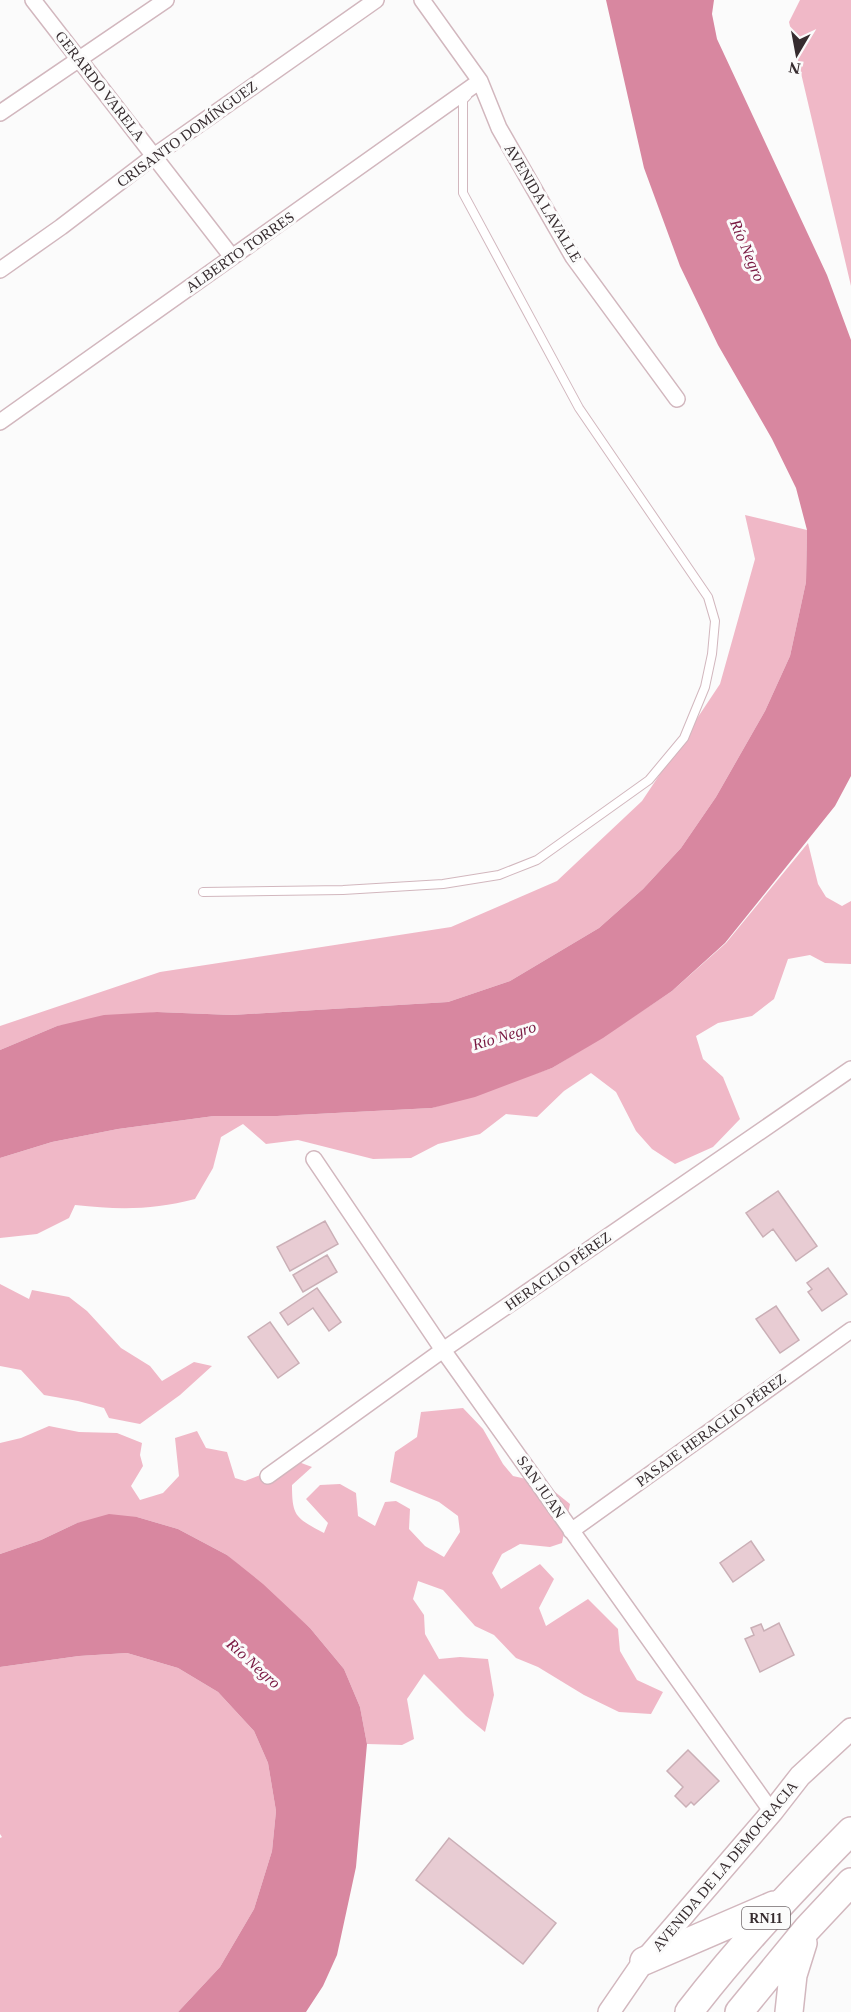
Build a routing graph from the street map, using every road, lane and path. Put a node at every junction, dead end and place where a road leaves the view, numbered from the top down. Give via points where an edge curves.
1 (33, 0) edge
2 (166, 0) edge
3 (376, 0) edge
4 (422, 0) edge
5 (80, 59) junction
6 (480, 81) junction
7 (0, 113) edge
8 (154, 156) junction
9 (232, 257) junction
10 (0, 270) edge
11 (677, 399) dead end
12 (0, 422) edge
13 (203, 892) dead end
14 (851, 1069) edge
15 (314, 1160) dead end
16 (851, 1330) edge
17 (443, 1350) junction
18 (268, 1476) dead end
19 (571, 1531) junction
20 (851, 1729) edge
21 (772, 1812) junction
22 (851, 1831) edge
23 (851, 1882) edge
24 (781, 1902) junction
25 (807, 1929) junction
26 (644, 1961) junction
27 (609, 2012) edge
28 (689, 2012) edge
29 (739, 2012) edge
30 (789, 2012) edge

1 - 5 street, GERARDO VARELA
2 - 5 street
3 - 8 street, CRISANTO DOMÍNGUEZ
4 - 6 street, AVENIDA LAVALLE
5 - 7 street
5 - 8 street, GERARDO VARELA
6 - 9 street, ALBERTO TORRES
6 - 11 street, AVENIDA LAVALLE via 499,128 573,257
6 - 13 lane via 463,100 463,193 579,408 708,597 715,621 705,687 684,738 649,780 537,860 499,874 443,884
8 - 9 street, GERARDO VARELA
8 - 10 street, CRISANTO DOMÍNGUEZ
9 - 12 street, ALBERTO TORRES
14 - 17 street, HERACLIO PÉREZ
15 - 17 street, SAN JUAN
16 - 19 street, PASAJE HERACLIO PÉREZ
17 - 18 street, HERACLIO PÉREZ
17 - 19 street, SAN JUAN
19 - 21 street, SAN JUAN
20 - 21 street, AVENIDA DE LA DEMOCRACIA via 800,1776
21 - 26 street, AVENIDA DE LA DEMOCRACIA
22 - 24 highway, RN11
23 - 25 highway, RN11
24 - 26 highway
24 - 28 highway, RN11
25 - 29 highway, RN11
25 - 30 highway via 793,1975
26 - 27 street, AVENIDA DE LA DEMOCRACIA

